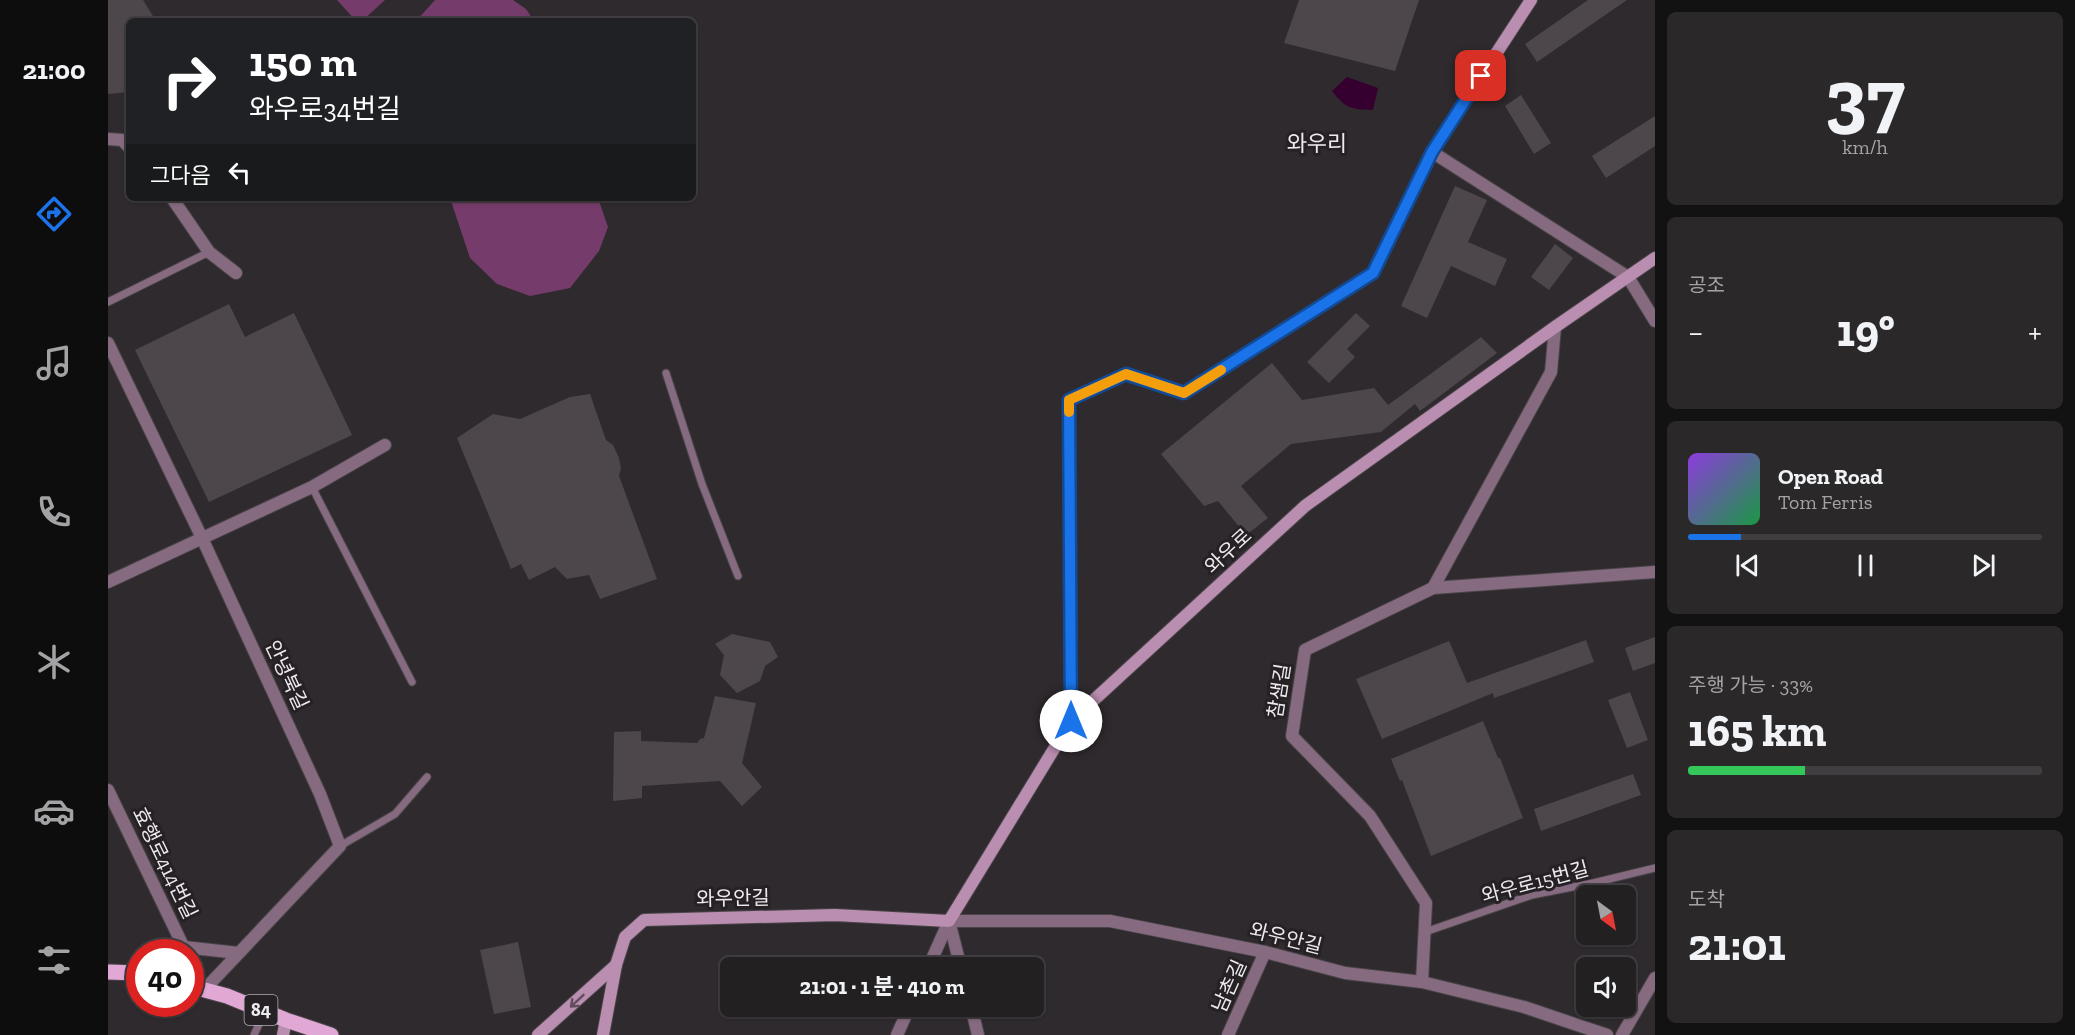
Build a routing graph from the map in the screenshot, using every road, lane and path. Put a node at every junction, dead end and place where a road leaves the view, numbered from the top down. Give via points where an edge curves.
1 (1531, 0) edge
2 (108, 139) edge
3 (126, 144) edge
4 (1432, 152) junction
5 (174, 201) edge
6 (209, 252) junction
7 (1655, 258) edge
8 (236, 273) dead end
9 (1628, 277) junction
10 (108, 302) edge
11 (1655, 321) edge
12 (1555, 327) junction
13 (108, 343) edge
14 (666, 373) dead end
15 (385, 445) dead end
16 (312, 487) junction
17 (202, 538) junction
18 (1655, 572) edge
19 (738, 576) dead end
20 (108, 582) edge
21 (1433, 588) junction
22 (412, 682) dead end
23 (1071, 721) junction
24 (428, 777) dead end
25 (108, 790) edge
26 (340, 846) junction
27 (1655, 868) edge
28 (949, 921) junction
29 (1425, 932) junction
30 (180, 939) edge
31 (204, 951) edge
32 (1265, 952) junction
33 (238, 953) junction
34 (933, 957) edge
35 (958, 957) edge
36 (616, 965) junction
37 (108, 972) edge
38 (126, 973) edge
39 (1655, 978) edge
40 (204, 982) edge
41 (1422, 982) junction
42 (204, 990) edge
43 (265, 1011) junction
44 (905, 1017) edge
45 (974, 1017) edge
46 (284, 1028) edge
47 (254, 1035) edge
48 (329, 1035) edge
49 (538, 1035) edge
50 (603, 1035) edge
51 (897, 1035) edge
52 (978, 1035) edge
53 (1228, 1035) edge
54 (1607, 1035) edge
55 (1622, 1035) edge

1 - 4 street
2 - 3 street
4 - 9 street
4 - 23 street via 1373,273 1184,393 1126,374 1069,400
5 - 6 street
6 - 8 street
6 - 10 lane
7 - 9 street, 와우로
9 - 11 street
9 - 12 street, 와우로
12 - 21 street via 1551,372
12 - 23 street, 와우로 via 1305,506
13 - 17 street, 안녕북길
14 - 19 lane via 702,484
15 - 16 street
16 - 17 street
16 - 22 lane
17 - 20 street
17 - 26 street, 안녕북길 via 320,794
18 - 21 street, 참샘길
21 - 29 street, 참샘길 via 1305,650 1292,736 1370,816 1426,903
23 - 28 street, 와우로
24 - 26 lane via 394,814
25 - 30 street, 효행로414번길
26 - 33 street
27 - 29 lane, 와우로15번길 via 1532,895
28 - 32 street, 와우안길 via 1110,921
28 - 34 street, 와우로
28 - 35 street
28 - 36 street, 와우안길 via 835,915 644,920 625,937
29 - 41 street, 참샘길
31 - 33 street
32 - 41 street, 와우안길 via 1345,973
32 - 53 street, 남촌길
33 - 40 street
36 -> 49 street
36 - 50 street, 와우안길
37 - 38 main road
39 - 55 street
41 - 54 street, 와우안길 via 1524,1007
42 - 43 main road, 84
43 - 46 main road, 84
43 - 47 lane
44 - 51 street
45 - 52 street
46 - 48 main road, 84

